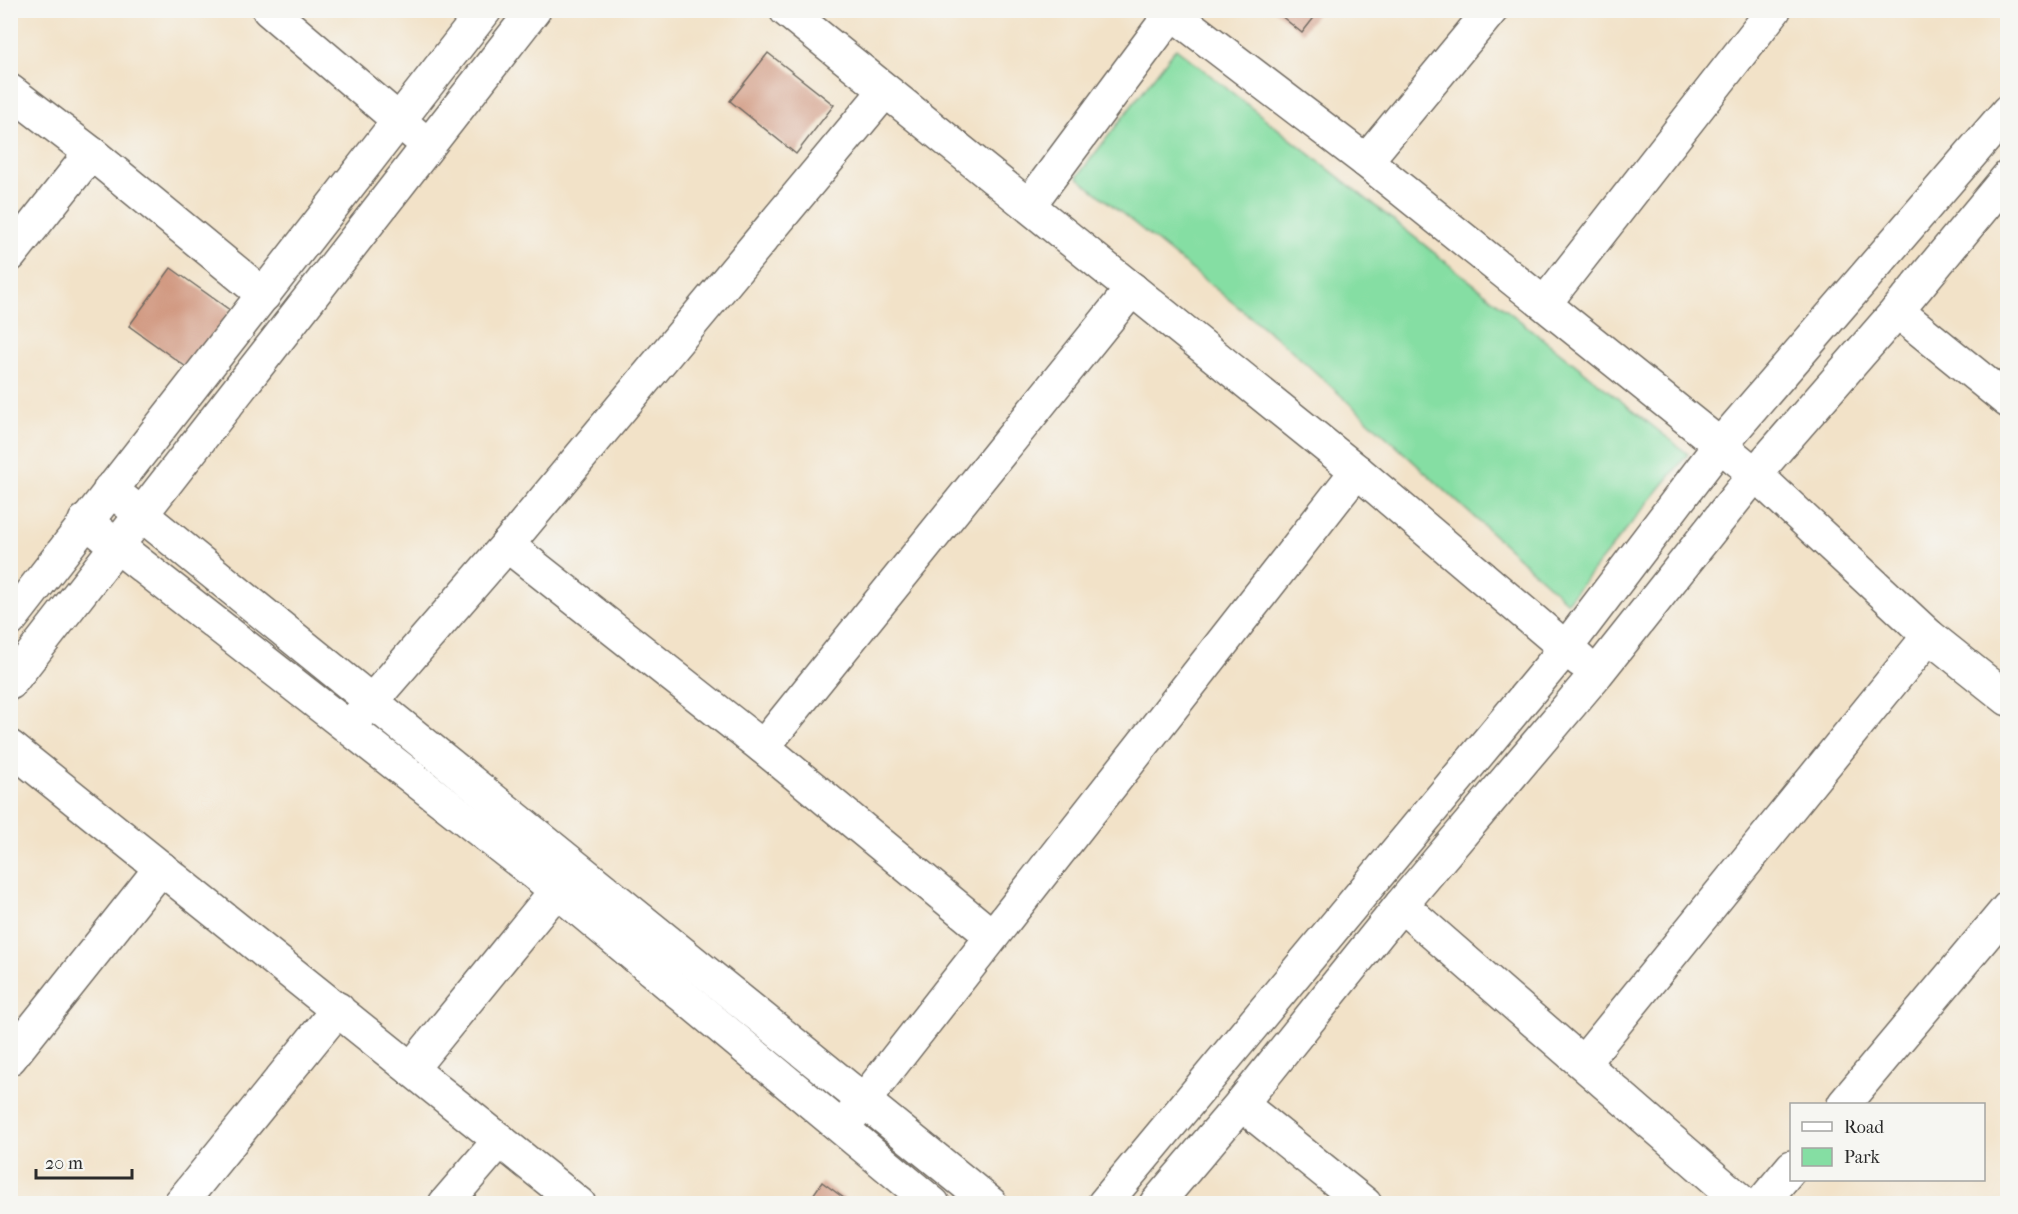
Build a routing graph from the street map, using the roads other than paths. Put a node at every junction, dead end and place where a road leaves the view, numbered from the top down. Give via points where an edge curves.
1 (269, 10) edge
2 (485, 10) edge
3 (534, 10) edge
4 (786, 10) edge
5 (1491, 10) edge
6 (1774, 10) edge
7 (1171, 11) edge
8 (10, 91) edge
9 (885, 91) junction
10 (2007, 111) edge
11 (399, 121) junction
12 (429, 145) junction
13 (91, 153) junction
14 (1366, 161) junction
15 (2007, 177) edge
16 (1029, 205) junction
17 (10, 255) edge
18 (1132, 289) junction
19 (264, 295) junction
20 (1545, 303) junction
21 (1897, 311) junction
22 (2007, 401) edge
23 (1720, 445) junction
24 (1357, 471) junction
25 (1755, 474) junction
26 (110, 489) junction
27 (141, 514) junction
28 (85, 521) junction
29 (507, 545) junction
30 (116, 546) junction
31 (10, 620) edge
32 (1929, 636) junction
33 (1565, 649) junction
34 (1597, 673) junction
35 (10, 683) edge
36 (2007, 699) edge
37 (371, 702) junction
38 (348, 728) junction
39 (10, 747) edge
40 (763, 747) junction
41 (161, 867) junction
42 (566, 880) junction
43 (1401, 905) junction
44 (2007, 908) edge
45 (992, 936) junction
46 (338, 1010) junction
47 (10, 1058) edge
48 (1583, 1064) junction
49 (411, 1069) junction
50 (864, 1101) junction
51 (1845, 1103) edge
52 (1241, 1104) junction
53 (842, 1128) junction
54 (500, 1140) junction
55 (1790, 1168) edge
56 (180, 1203) edge
57 (445, 1203) edge
58 (579, 1203) edge
59 (933, 1203) edge
60 (991, 1203) edge
61 (1104, 1203) edge
62 (1156, 1203) edge
63 (1365, 1203) edge
64 (1744, 1203) edge
65 (1761, 1203) edge

1 - 11 street
2 - 11 street
3 - 12 street
4 - 9 street
5 - 14 street
6 - 20 street
7 - 14 street
7 - 16 street
8 - 13 street
9 - 16 street
9 - 29 street
10 - 23 street
11 - 12 street
11 - 19 street
12 - 27 street
13 - 17 street
13 - 19 street
14 - 20 street
15 - 21 street
16 - 18 street
18 - 24 street
18 - 40 street
19 - 26 street
20 - 23 street
21 - 22 street
21 - 25 street
23 - 25 street
23 - 33 street
24 - 33 street
24 - 45 street
25 - 32 street
25 - 34 street
26 - 27 street
26 - 28 street
27 - 30 street
27 - 37 street
28 - 30 street
28 - 31 street
29 - 37 street
29 - 40 street
30 - 35 street
30 - 38 street
32 - 36 street
32 - 48 street
33 - 34 street
33 - 61 street
34 - 43 street
37 - 38 street
37 - 42 street
38 - 42 street
39 - 41 street
40 - 45 street
41 - 46 street
41 - 47 street
42 - 49 street
42 - 50 street
42 - 53 street
43 - 48 street
43 - 52 street
44 - 51 street
45 - 50 street
46 - 49 street
46 - 56 street
48 - 64 street
49 - 54 street
50 - 53 street
50 - 60 street
52 - 62 street
52 - 63 street
53 - 59 street
54 - 57 street
54 - 58 street
55 - 65 street

